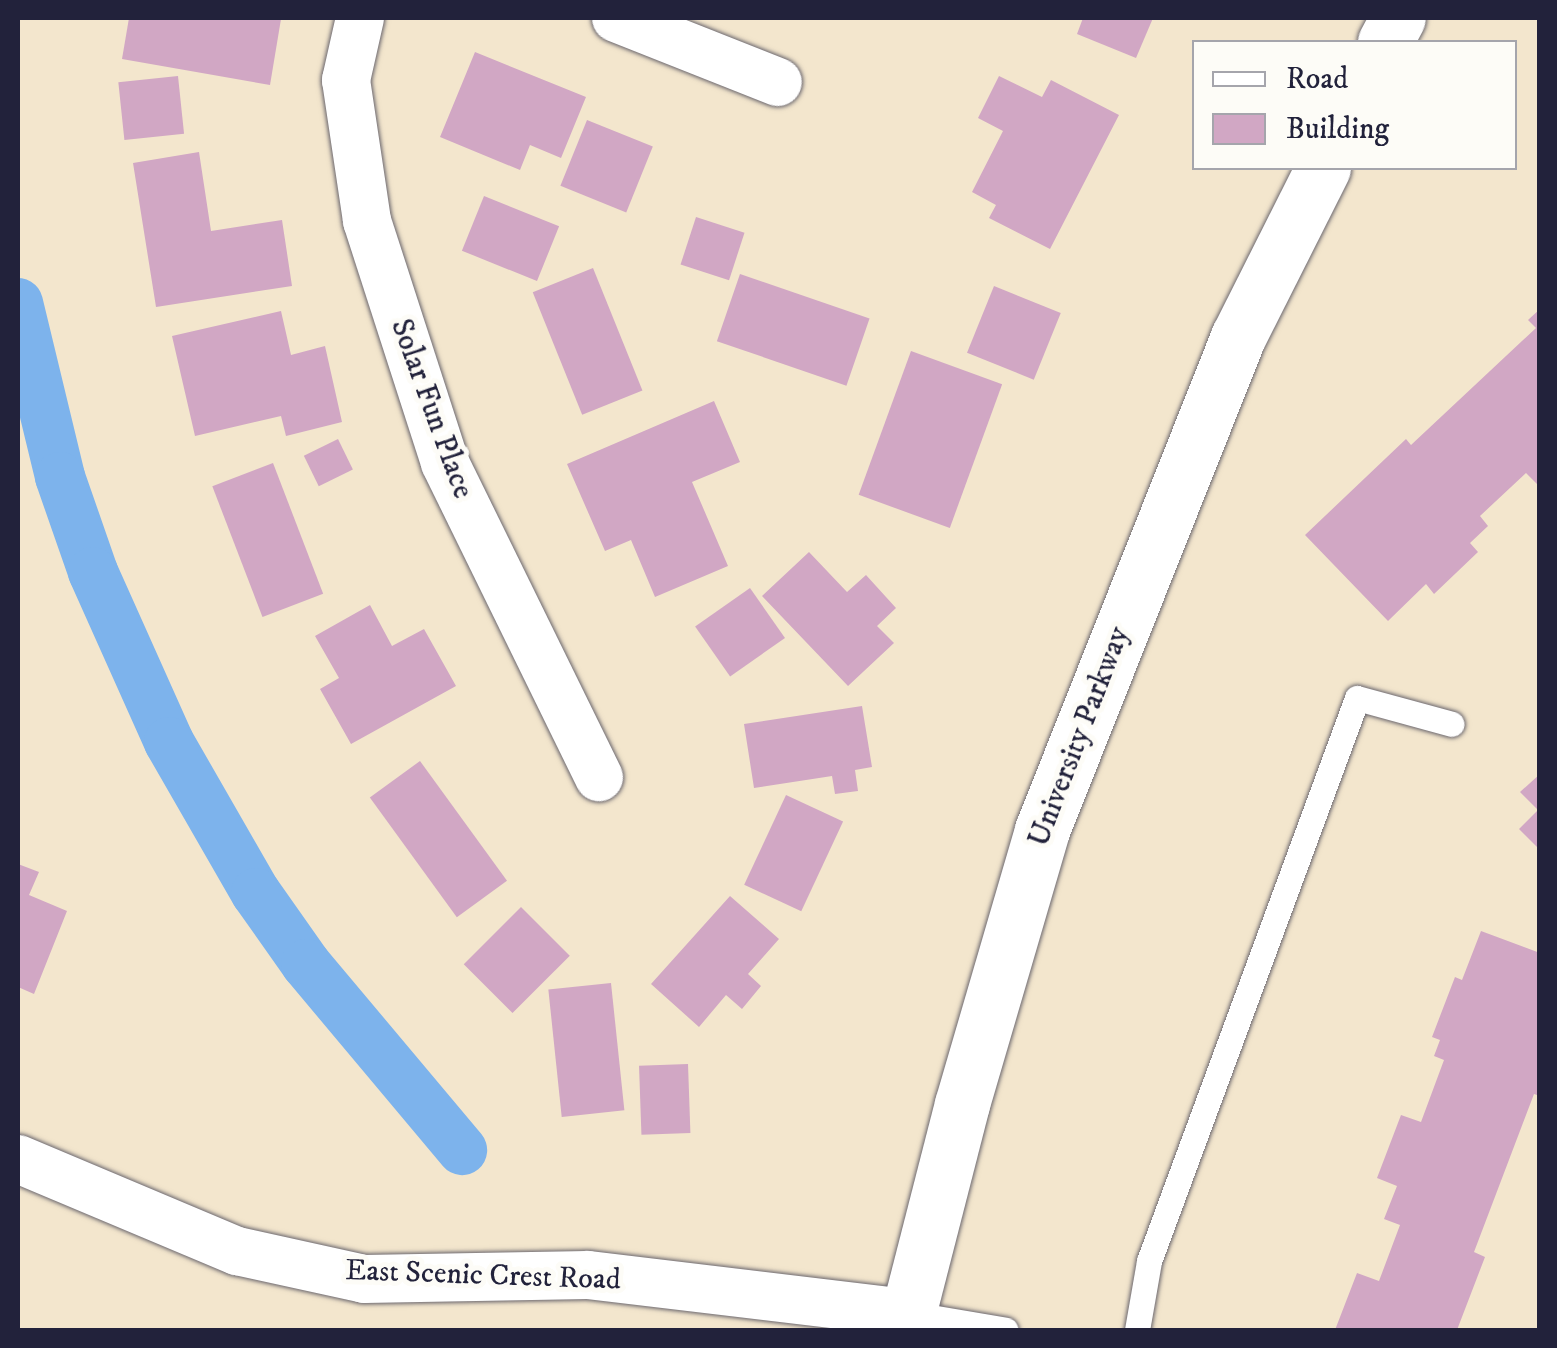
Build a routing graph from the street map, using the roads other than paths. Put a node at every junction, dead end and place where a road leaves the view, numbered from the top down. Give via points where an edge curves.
1 (360, 18) edge
2 (616, 18) edge
3 (778, 82) dead end
4 (1322, 170) edge
5 (1452, 724) dead end
6 (599, 777) dead end
7 (18, 1159) edge
8 (905, 1322) edge
9 (1006, 1330) edge
10 (1137, 1330) edge

1 - 6 street, Solar Fun Place via 346,80 367,221 445,463
2 - 3 street
4 - 8 main road, University Parkway via 1238,337 1042,830
5 - 10 lane via 1357,698 1148,1260
7 - 8 street, East Scenic Crest Road via 237,1251 364,1279 588,1275
8 - 9 lane

